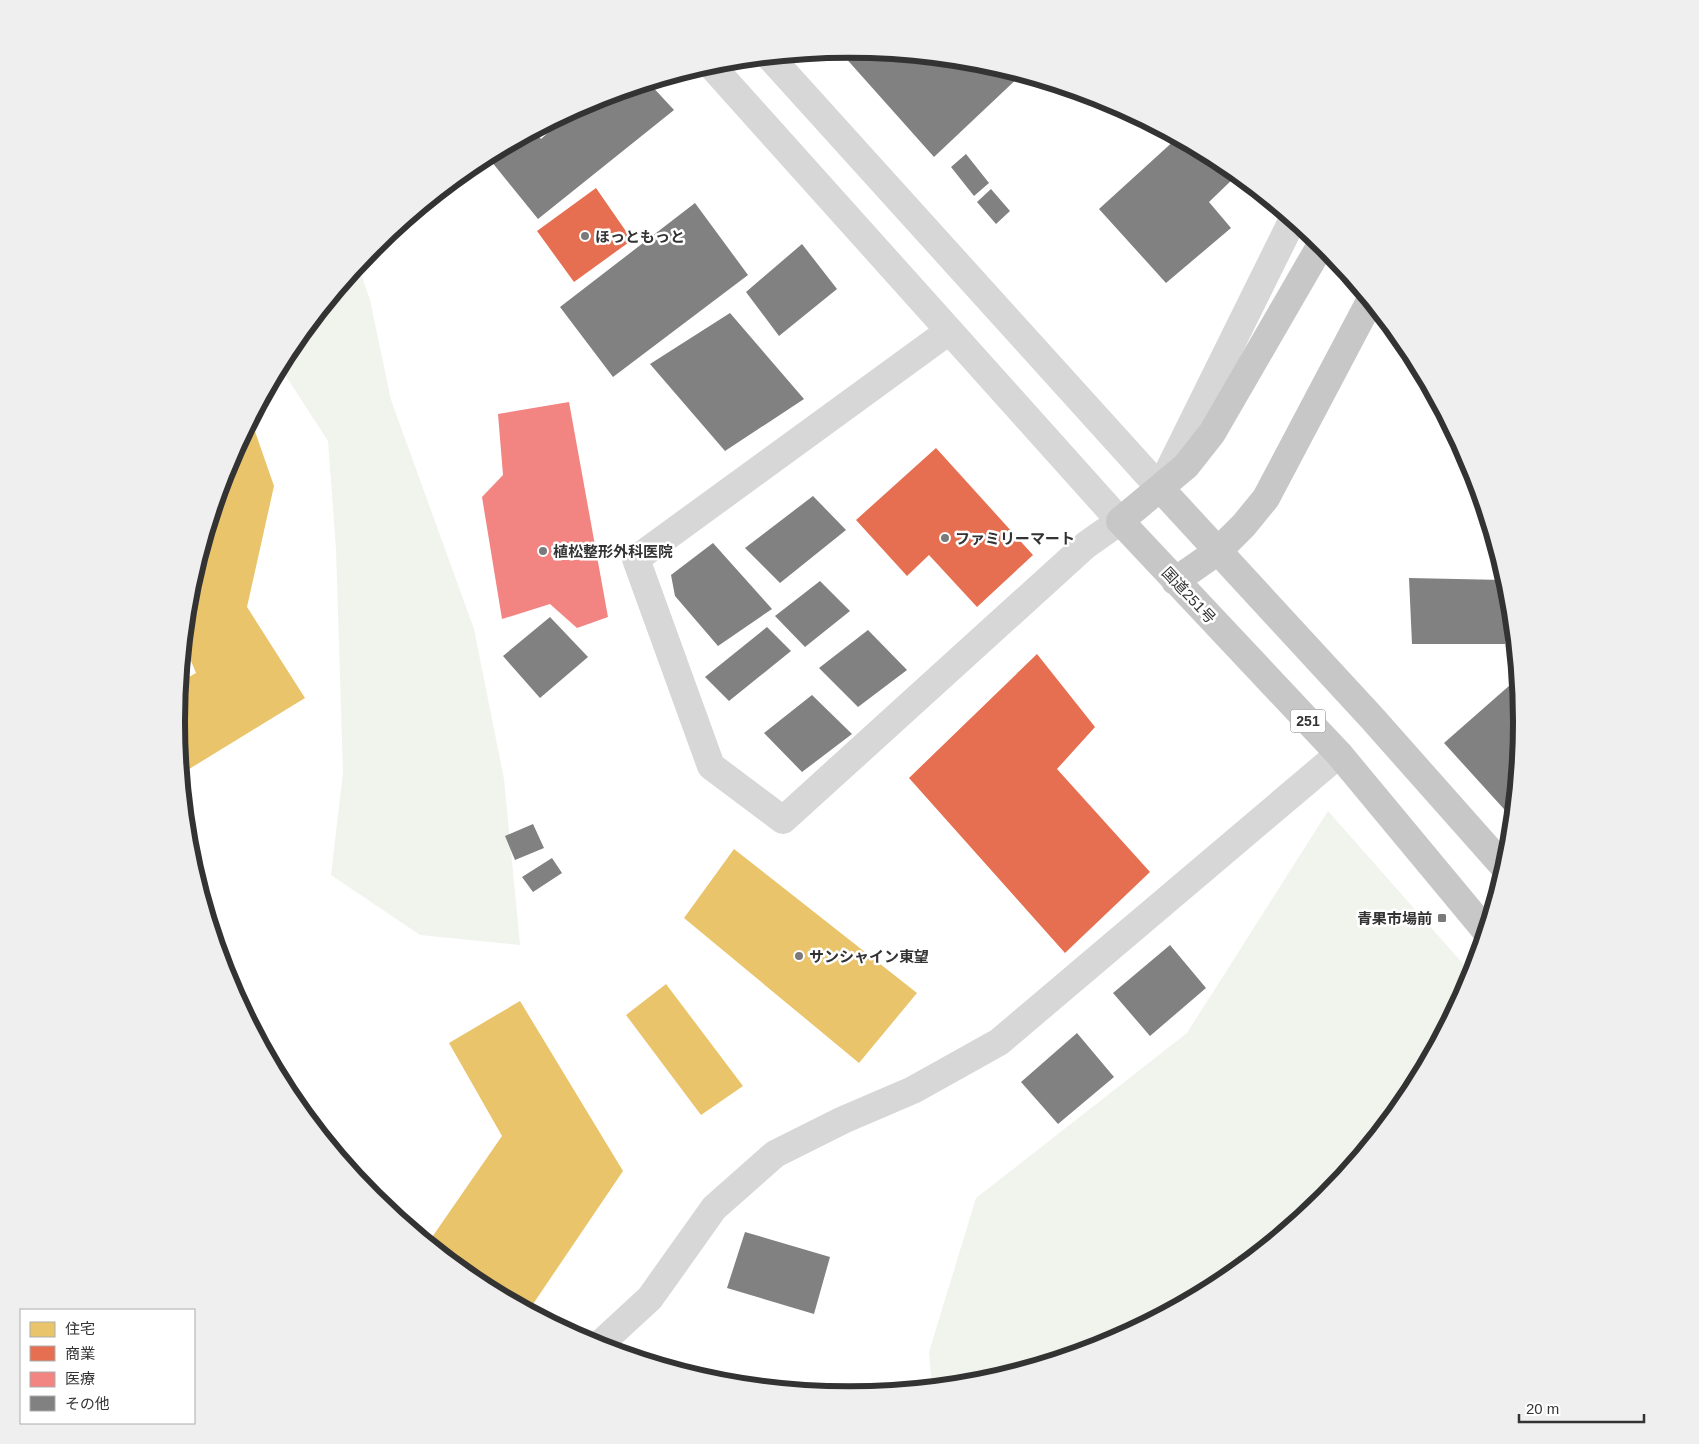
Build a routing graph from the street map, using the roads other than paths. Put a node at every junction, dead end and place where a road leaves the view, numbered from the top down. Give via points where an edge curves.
1 (775, 62) edge
2 (716, 71) edge
3 (1290, 224) edge
4 (1318, 251) edge
5 (1367, 306) edge
6 (949, 330) junction
7 (1160, 488) junction
8 (1120, 521) junction
9 (1218, 551) junction
10 (1175, 581) junction
11 (1340, 754) junction
12 (1499, 861) edge
13 (1482, 926) edge
14 (605, 1340) edge

1 - 7 street
2 - 6 street
3 - 7 street
4 - 7 highway via 1212,432 1186,466
5 - 9 highway via 1266,498
6 - 8 street
6 - 8 street via 636,559 711,766 783,820 1086,545
7 - 8 highway
7 - 9 highway
8 - 10 highway, 国道251号 / 251
9 - 10 highway
9 - 12 highway
10 - 11 highway, 国道251号 / 251
11 - 13 highway, 国道251号 / 251
11 - 14 street via 999,1042 913,1090 775,1154 714,1208 650,1298

